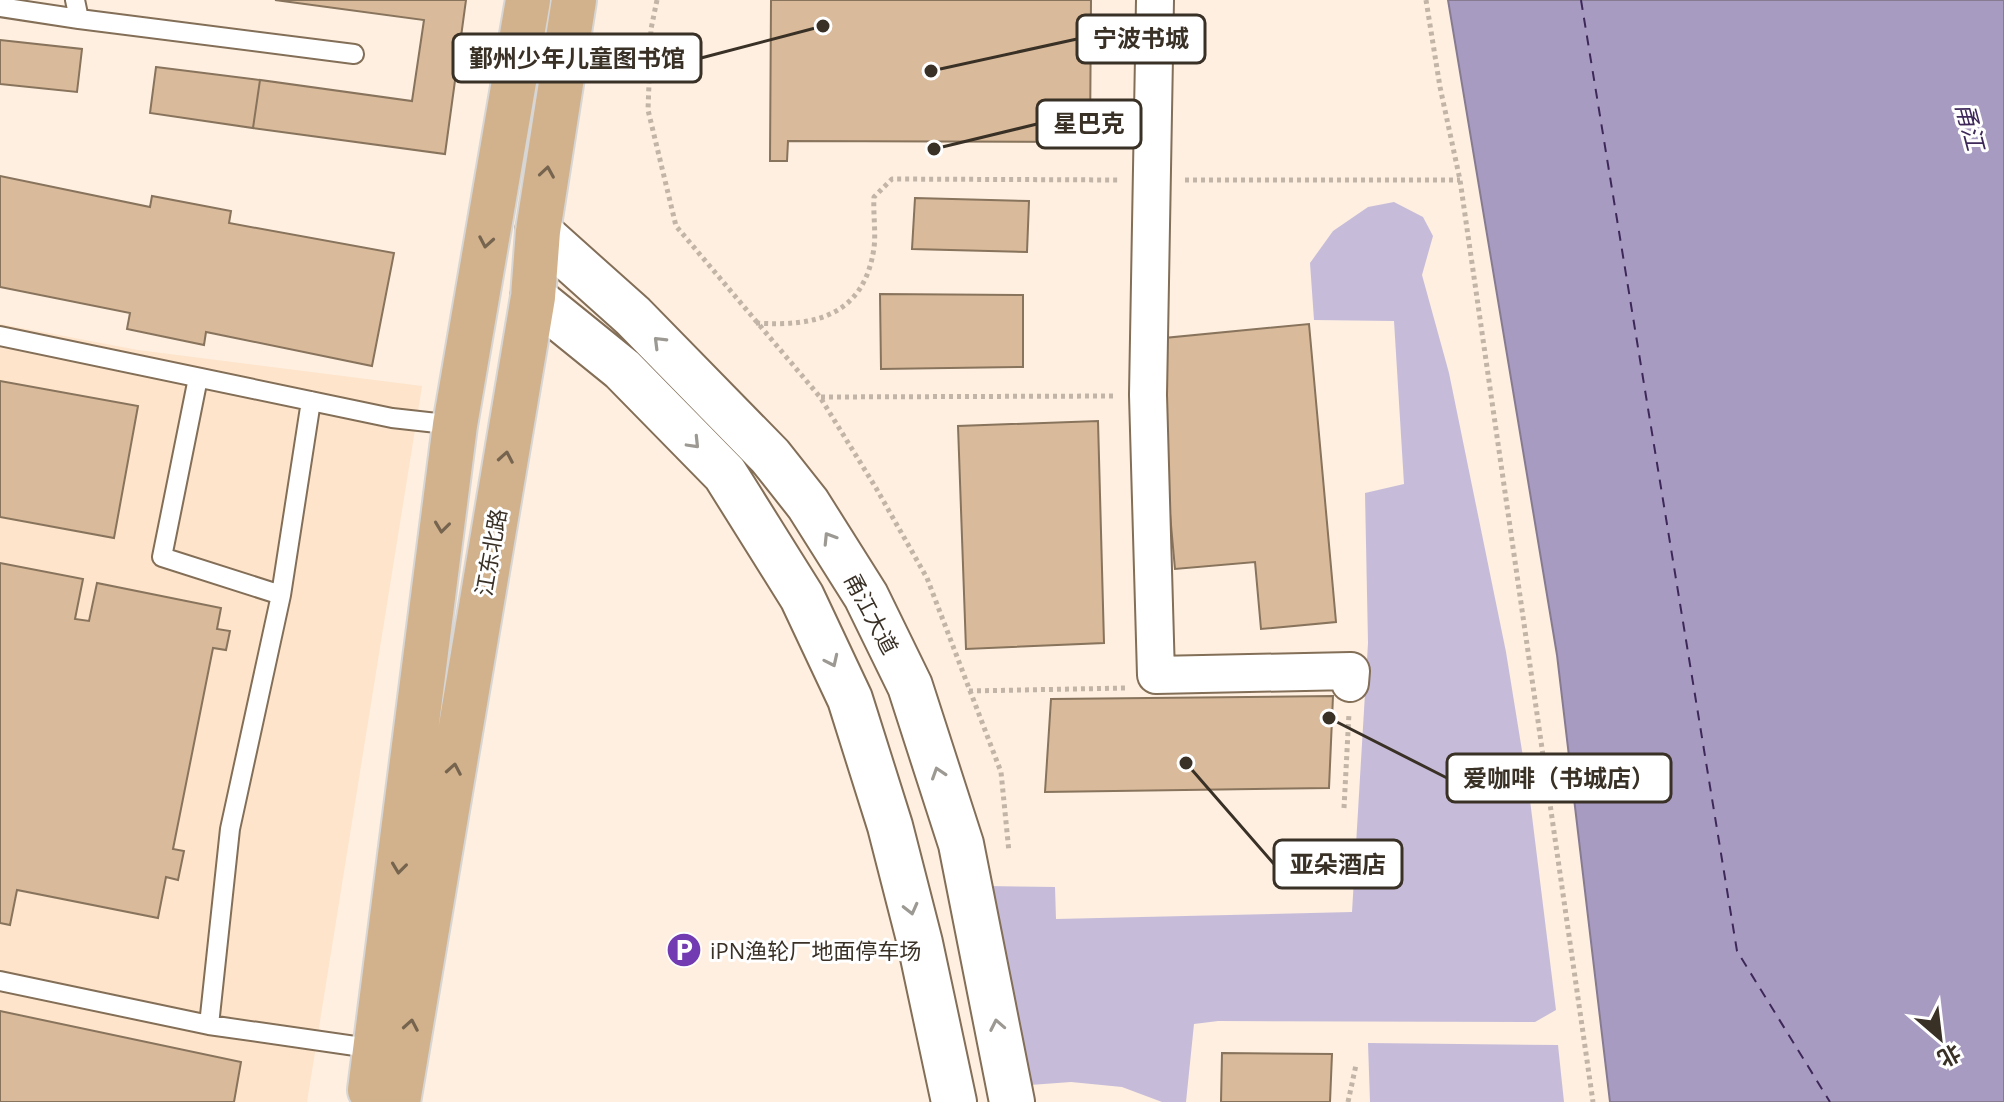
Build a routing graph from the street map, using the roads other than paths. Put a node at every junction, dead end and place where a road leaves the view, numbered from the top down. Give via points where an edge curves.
1 (75, 0) edge
2 (528, 0) edge
3 (574, 0) edge
4 (1155, 0) edge
5 (0, 7) edge
6 (79, 19) junction
7 (354, 54) dead end
8 (538, 231) junction
9 (533, 297) junction
10 (0, 336) edge
11 (198, 378) junction
12 (311, 401) junction
13 (455, 425) junction
14 (281, 595) junction
15 (1350, 683) dead end
16 (0, 981) edge
17 (209, 1025) junction
18 (376, 1049) junction
19 (368, 1102) edge
20 (398, 1102) edge
21 (954, 1102) edge
22 (1012, 1102) edge

1 - 6 lane
2 -> 13 main road
8 -> 3 main road, 江东北路
4 - 15 street via 1148,395 1156,675 1351,671
5 - 6 lane
6 - 7 lane
8 - 9 main road, 江东北路
22 -> 8 street, 甬江大道 via 961,844 910,686 866,596 808,504 770,456 633,316
20 -> 9 main road, 江东北路
9 -> 21 street via 622,369 725,474 802,597 850,699 890,826
10 - 11 lane
11 - 12 lane
11 - 14 lane via 162,557
12 - 13 lane
12 - 14 lane
13 -> 18 main road
14 - 17 lane via 230,829
16 - 17 lane
17 - 18 lane
18 - 19 main road

